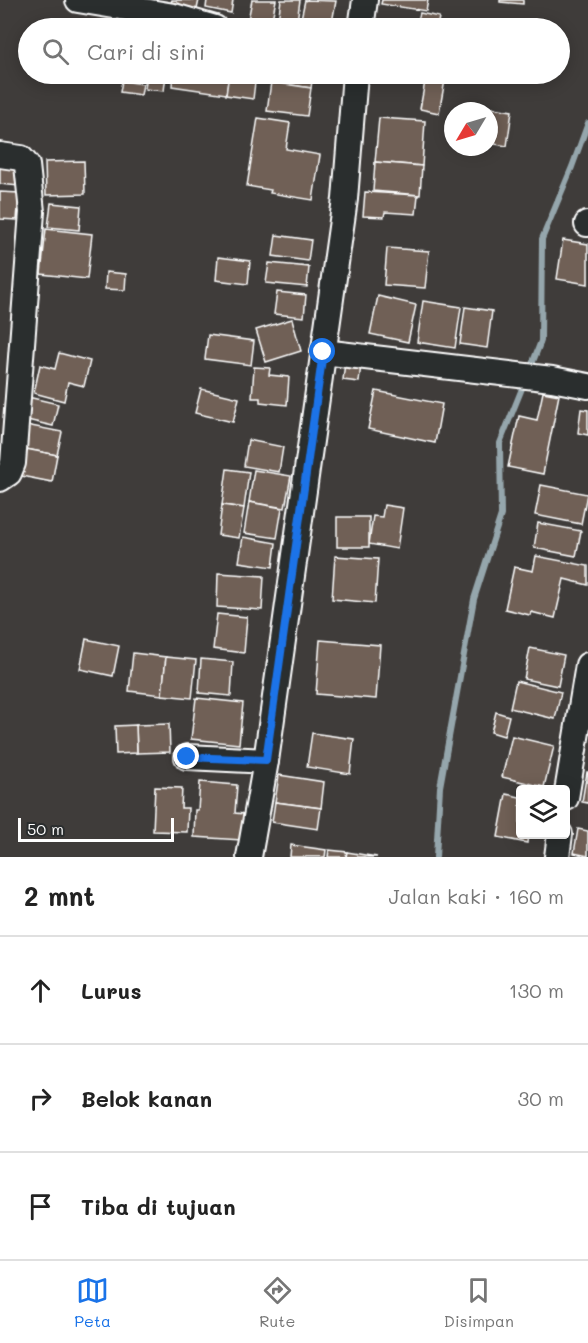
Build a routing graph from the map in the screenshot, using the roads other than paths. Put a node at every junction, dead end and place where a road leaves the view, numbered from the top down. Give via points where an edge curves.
1 (78, 0) edge
2 (365, 0) edge
3 (181, 18) edge
4 (362, 18) edge
5 (355, 84) edge
6 (0, 155) edge
7 (323, 352) junction
8 (588, 386) edge
9 (0, 479) edge
10 (588, 664) edge
11 (580, 752) edge
12 (187, 757) dead end
13 (266, 760) junction
14 (570, 785) edge
15 (559, 839) edge
16 (249, 857) edge
17 (557, 857) edge

1 - 3 street
2 - 4 street
5 - 7 street via 345,199
6 - 9 street via 21,158 27,165 32,212 13,463 9,473
7 - 8 street
7 - 13 street
10 - 11 street
11 - 14 street
12 - 13 street
13 - 16 street
15 - 17 street

